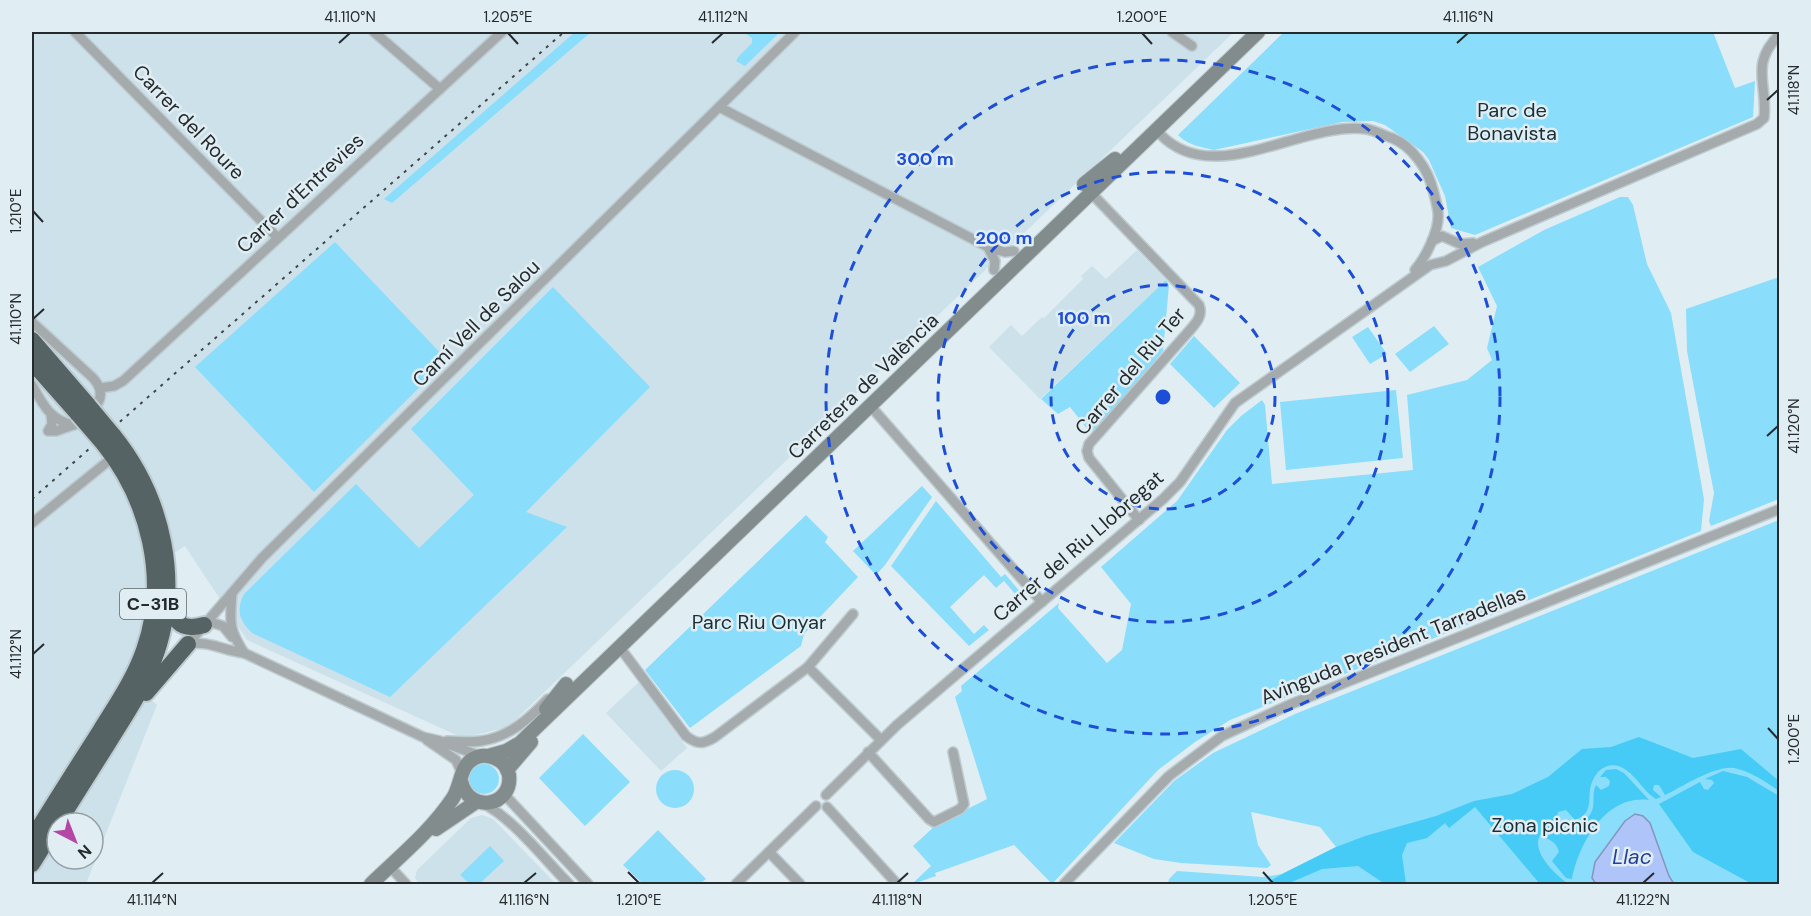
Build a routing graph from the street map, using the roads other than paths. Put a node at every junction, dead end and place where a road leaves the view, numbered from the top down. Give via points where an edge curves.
1 (75, 32) edge
2 (374, 32) edge
3 (502, 32) edge
4 (795, 32) edge
5 (1172, 32) edge
6 (1258, 32) edge
7 (1267, 32) edge
8 (1779, 34) edge
9 (1192, 46) dead end
10 (440, 89) junction
11 (719, 107) junction
12 (1176, 111) junction
13 (1160, 134) junction
14 (1084, 184) dead end
15 (1095, 197) junction
16 (1438, 217) junction
17 (278, 238) junction
18 (1451, 239) junction
19 (1482, 242) junction
20 (1431, 244) junction
21 (988, 247) junction
22 (1014, 251) dead end
23 (1452, 257) junction
24 (1440, 261) junction
25 (993, 270) dead end
26 (1406, 281) junction
27 (32, 322) edge
28 (32, 334) edge
29 (32, 340) edge
30 (32, 363) edge
31 (52, 364) junction
32 (123, 381) junction
33 (32, 386) edge
34 (100, 388) junction
35 (874, 410) junction
36 (85, 411) junction
37 (51, 415) junction
38 (109, 448) junction
39 (1779, 509) edge
40 (1139, 520) junction
41 (32, 523) edge
42 (167, 565) junction
43 (232, 591) junction
44 (1042, 602) junction
45 (853, 614) dead end
46 (204, 624) junction
47 (236, 641) junction
48 (188, 644) junction
49 (215, 646) junction
50 (243, 653) junction
51 (624, 653) junction
52 (808, 667) junction
53 (566, 684) joint
54 (119, 726) junction
55 (537, 727) junction
56 (423, 737) junction
57 (881, 740) junction
58 (440, 741) junction
59 (953, 752) dead end
60 (868, 753) junction
61 (484, 756) junction
62 (507, 770) junction
63 (462, 777) junction
64 (504, 794) junction
65 (826, 795) junction
66 (479, 802) junction
67 (816, 806) junction
68 (827, 807) junction
69 (65, 811) edge
70 (32, 839) edge
71 (45, 843) edge
72 (769, 852) junction
73 (32, 864) edge
74 (394, 871) junction
75 (371, 885) edge
76 (380, 885) edge
77 (406, 885) edge
78 (569, 885) edge
79 (588, 885) edge
80 (736, 885) edge
81 (800, 885) edge
82 (897, 885) edge
83 (1064, 885) edge

1 - 17 street, Carrer del Roure
2 - 10 street
3 - 10 street, Carrer d'Entrevies
4 - 11 street, Camí Vell de Salou
5 - 9 street
6 - 12 main road, Carretera de València
7 - 13 main road, Carretera de València
8 - 19 street via 1766,49 1761,76 1764,118 1757,124
10 - 17 street, Carrer d'Entrevies
11 - 21 street
11 - 43 street, Camí Vell de Salou via 270,549
12 - 14 main road
12 - 55 main road, Carretera de València
13 - 15 main road, Carretera de València
13 - 16 street, Carrer del Riu Llobregat via 1185,152 1210,157 1327,131 1367,129 1397,140 1417,158 1430,178
15 - 35 main road, Carretera de València
15 - 40 street, Carrer del Riu Ter via 1201,310 1190,330 1089,444 1089,458
16 - 18 street, Carrer del Riu Llobregat
16 - 20 street, Carrer del Riu Llobregat
17 - 32 street, Carrer d'Entrevies
18 - 19 street via 1468,245
18 - 20 street via 1437,237
18 - 23 street via 1455,249
19 - 23 street
20 - 24 street via 1431,255
20 - 26 street, Carrer del Riu Llobregat
21 - 22 street
21 - 25 street
23 - 24 street
24 - 26 street, Carrer del Riu Llobregat
26 - 40 street, Carrer del Riu Llobregat via 1235,403 1180,482
27 - 34 street
28 - 31 highway
29 - 31 highway, C-31B
30 - 36 highway, C-31B
31 - 36 highway, C-31B
32 - 34 street, Carrer d'Entrevies
32 - 36 street, Carrer d'Entrevies
33 - 37 street
34 - 36 street via 102,393
35 - 44 street
35 - 51 main road, Carretera de València
36 - 37 street, C-31B via 64,423
36 - 37 street via 56,431 48,431
36 - 38 highway, C-31B, bridge
38 - 41 street
38 - 42 highway, C-31B via 133,461 154,503
38 - 70 highway, C-31B via 140,504 152,553 154,582 147,640 122,696
39 - 83 street, Avinguda President Tarradellas via 1288,705 1222,736 1169,776
40 - 44 street, Carrer del Riu Llobregat
42 - 46 highway via 173,583 174,617 188,627
42 - 54 highway, C-31B via 165,610 157,650 139,693
43 - 46 street, Camí Vell de Salou
43 - 47 street via 229,622
44 - 57 street, Carrer del Riu Llobregat
45 - 52 street
46 - 47 street via 223,626
46 - 48 street, Camí Vell de Salou
46 - 49 street via 207,638
47 - 50 street
48 - 49 street
48 - 54 highway
49 - 50 street
50 - 56 street
51 - 52 street via 686,736 698,743 715,737
51 - 62 main road, Carretera de València
52 - 57 street
53 - 55 main road via 548,705
53 - 58 street via 503,735 480,741
54 - 69 highway, C-31B
55 - 61 main road, Carretera de València via 506,751
56 - 58 street
56 - 63 street via 456,760
57 - 60 street, Carrer del Riu Llobregat
58 - 61 street
59 - 60 street via 964,804 960,810 933,822
60 - 65 street, Carrer del Riu Llobregat
61 - 62 main road via 501,761
61 - 63 main road via 470,761
62 - 64 main road
63 - 66 main road via 465,793
63 - 75 main road via 453,798 433,824
64 - 66 main road via 497,800
64 - 79 street
65 - 67 street via 818,795 814,800
65 - 68 street via 830,801
66 - 74 main road via 439,826
66 - 78 street via 505,818
67 - 68 street
67 - 72 street
68 - 82 street
71 - 73 highway, C-31B
72 - 80 street
72 - 81 street
74 - 76 main road
74 - 77 street

